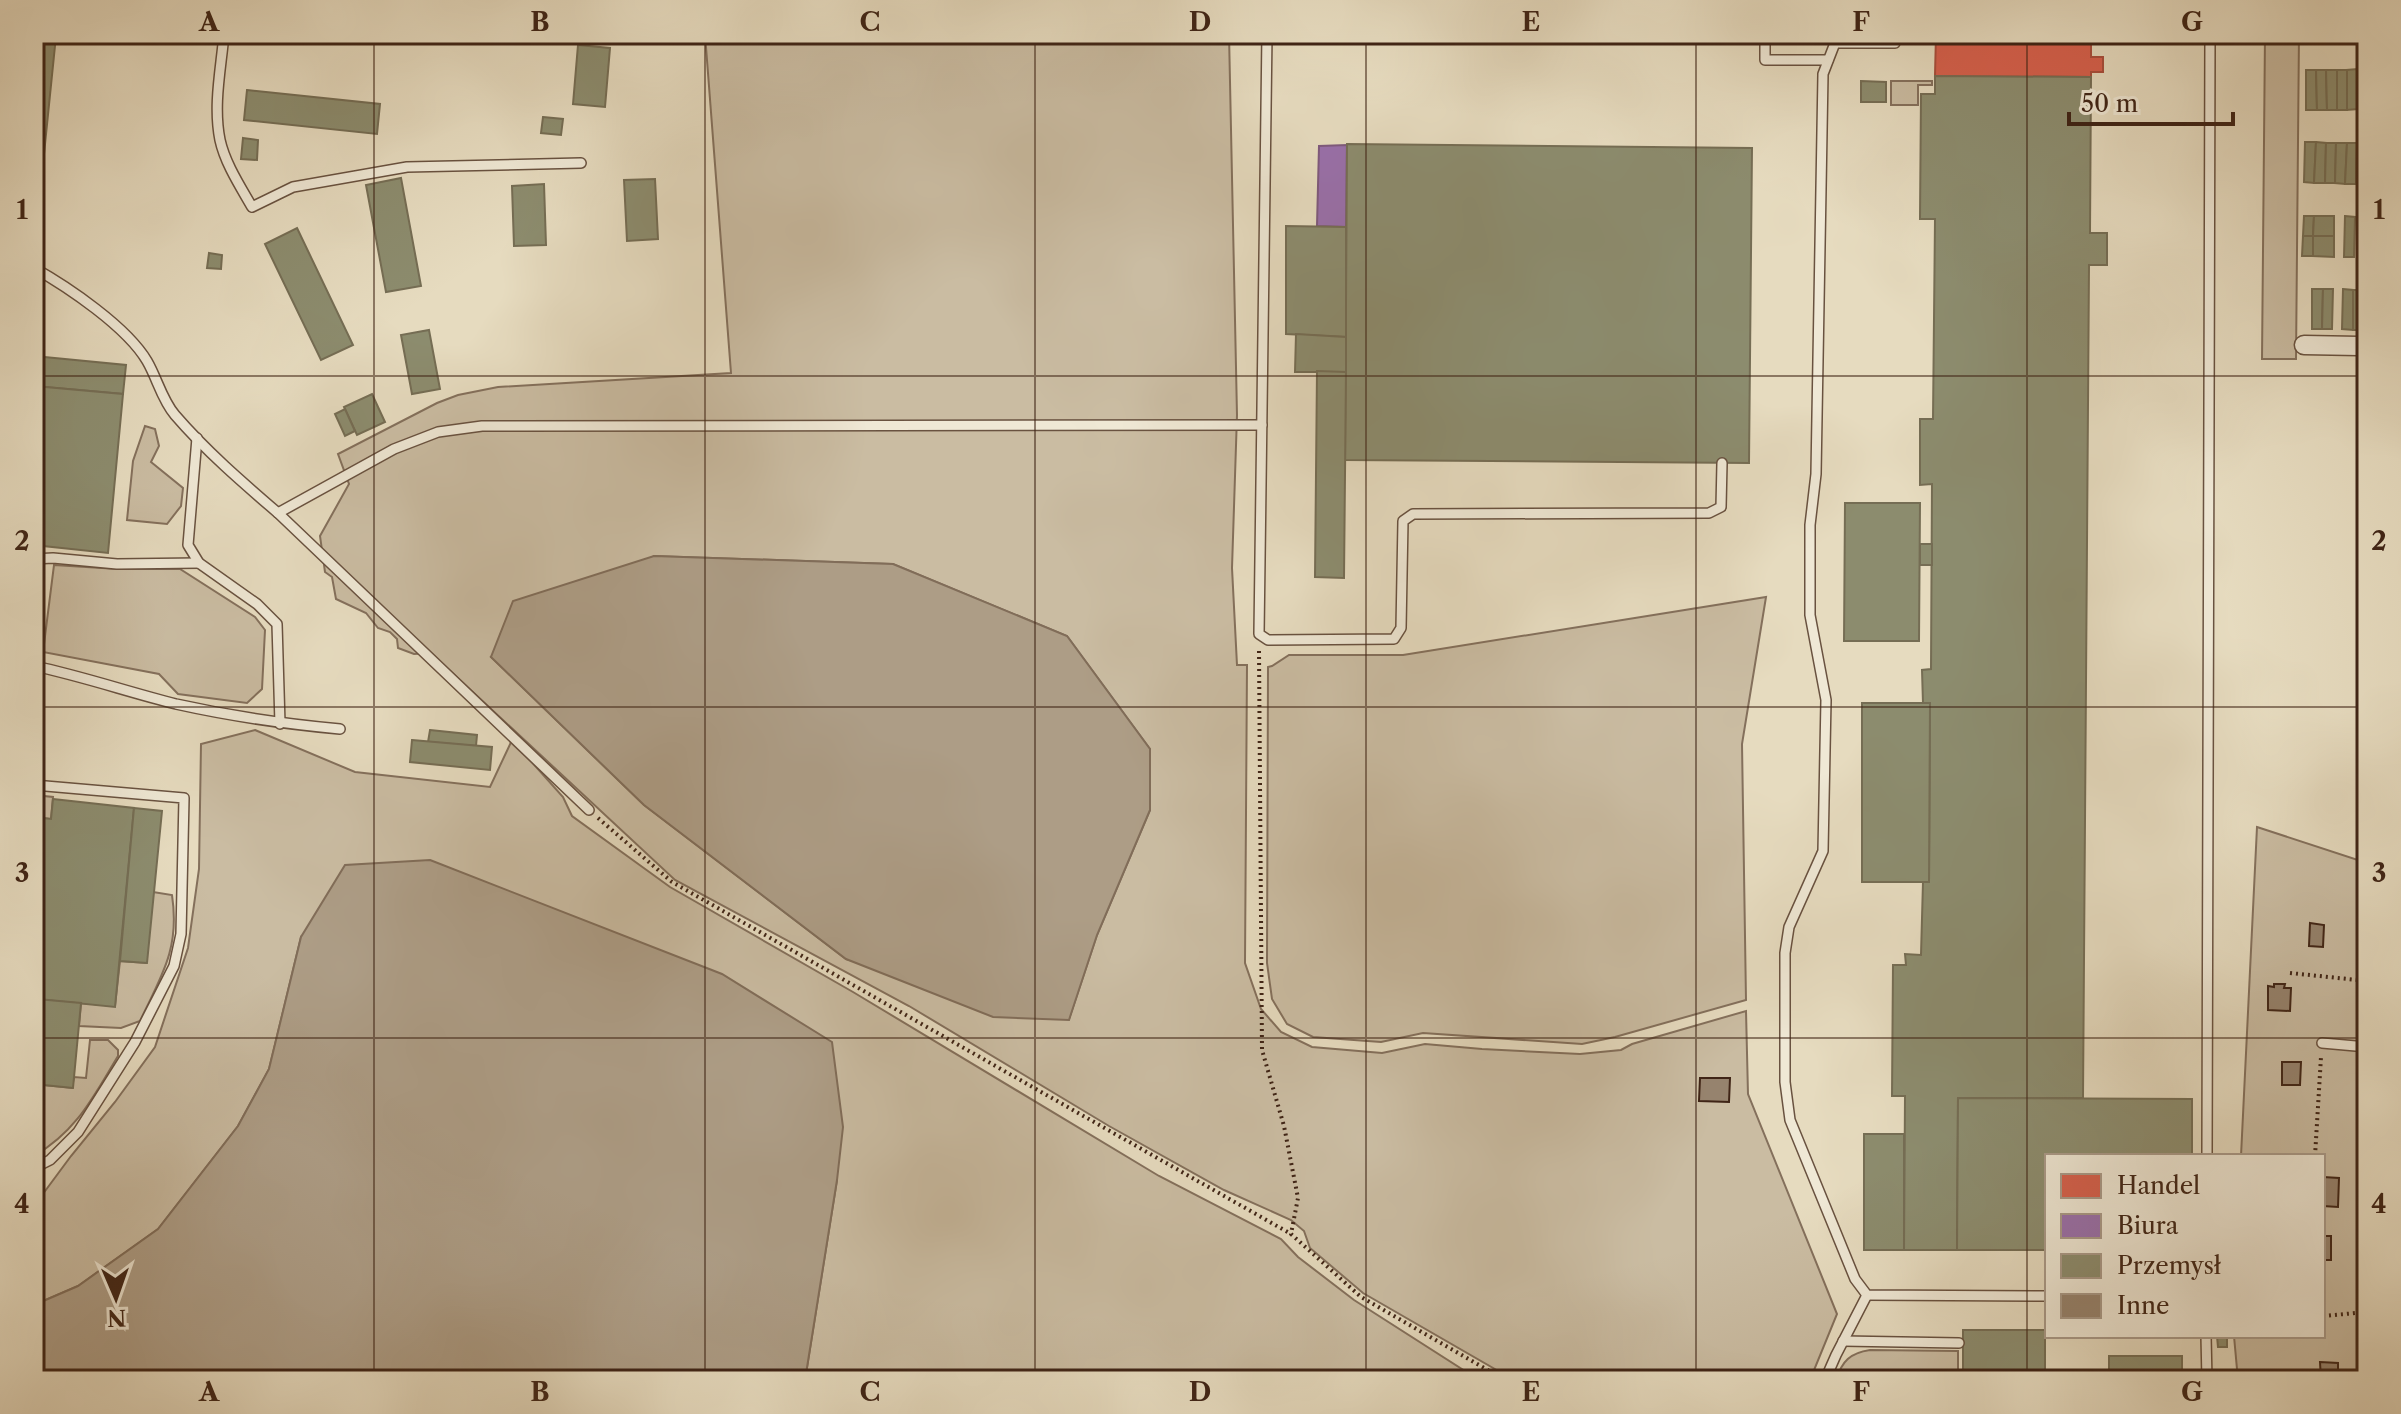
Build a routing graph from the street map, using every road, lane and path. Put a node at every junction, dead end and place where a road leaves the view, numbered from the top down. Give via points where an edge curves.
1 (224, 34) edge
2 (1267, 34) edge
3 (1765, 34) edge
4 (1895, 34) edge
5 (2210, 34) edge
6 (1835, 39) edge
7 (1828, 60) junction
8 (581, 163) dead end
9 (34, 268) edge
10 (2367, 344) edge
11 (2304, 345) dead end
12 (1262, 425) junction
13 (197, 438) junction
14 (1722, 463) dead end
15 (278, 513) junction
16 (34, 559) edge
17 (199, 563) junction
18 (34, 607) edge
19 (34, 615) edge
20 (1259, 634) junction
21 (34, 666) edge
22 (280, 724) junction
23 (340, 729) dead end
24 (34, 785) edge
25 (589, 810) joint
26 (2290, 973) dead end
27 (2367, 981) edge
28 (2322, 1043) joint
29 (2367, 1047) edge
30 (2207, 1154) edge
31 (2315, 1154) edge
32 (34, 1168) edge
33 (1291, 1234) junction
34 (1867, 1295) junction
35 (2045, 1296) edge
36 (2367, 1312) edge
37 (2325, 1316) edge
38 (2206, 1338) edge
39 (1843, 1341) junction
40 (1959, 1343) dead end
41 (1505, 1380) edge
42 (1825, 1380) edge
43 (2207, 1380) edge

1 - 8 lane via 217,107 220,141 252,207 293,187 407,167
2 - 12 lane
3 - 7 lane via 1765,60
4 - 6 lane via 1895,43
5 - 30 lane
6 - 7 lane
7 - 34 lane via 1823,74 1816,474 1810,525 1810,615 1826,700 1823,851 1789,927 1785,1082 1790,1120 1855,1279
9 - 13 lane via 116,326 146,358 173,413
10 - 11 street
12 - 15 lane via 482,426 438,432 394,449
12 - 20 lane
13 - 15 lane
13 - 17 lane via 188,545
14 - 20 lane via 1721,507 1709,513 1413,514 1403,521 1401,628 1394,639 1268,640
15 - 25 lane
16 - 17 lane
17 - 22 lane via 277,624
18 - 19 lane
20 - 33 path via 1262,1050 1298,1198
21 - 22 lane via 177,704
22 - 23 lane
24 - 32 lane via 184,798 181,934 174,966 135,1042 78,1132
25 - 33 path via 672,882
26 - 27 path
28 - 29 lane
28 - 31 path
33 - 41 path via 1361,1297
34 - 35 lane
34 - 39 lane
36 - 37 path
38 - 43 lane
39 - 40 lane
39 - 42 lane

